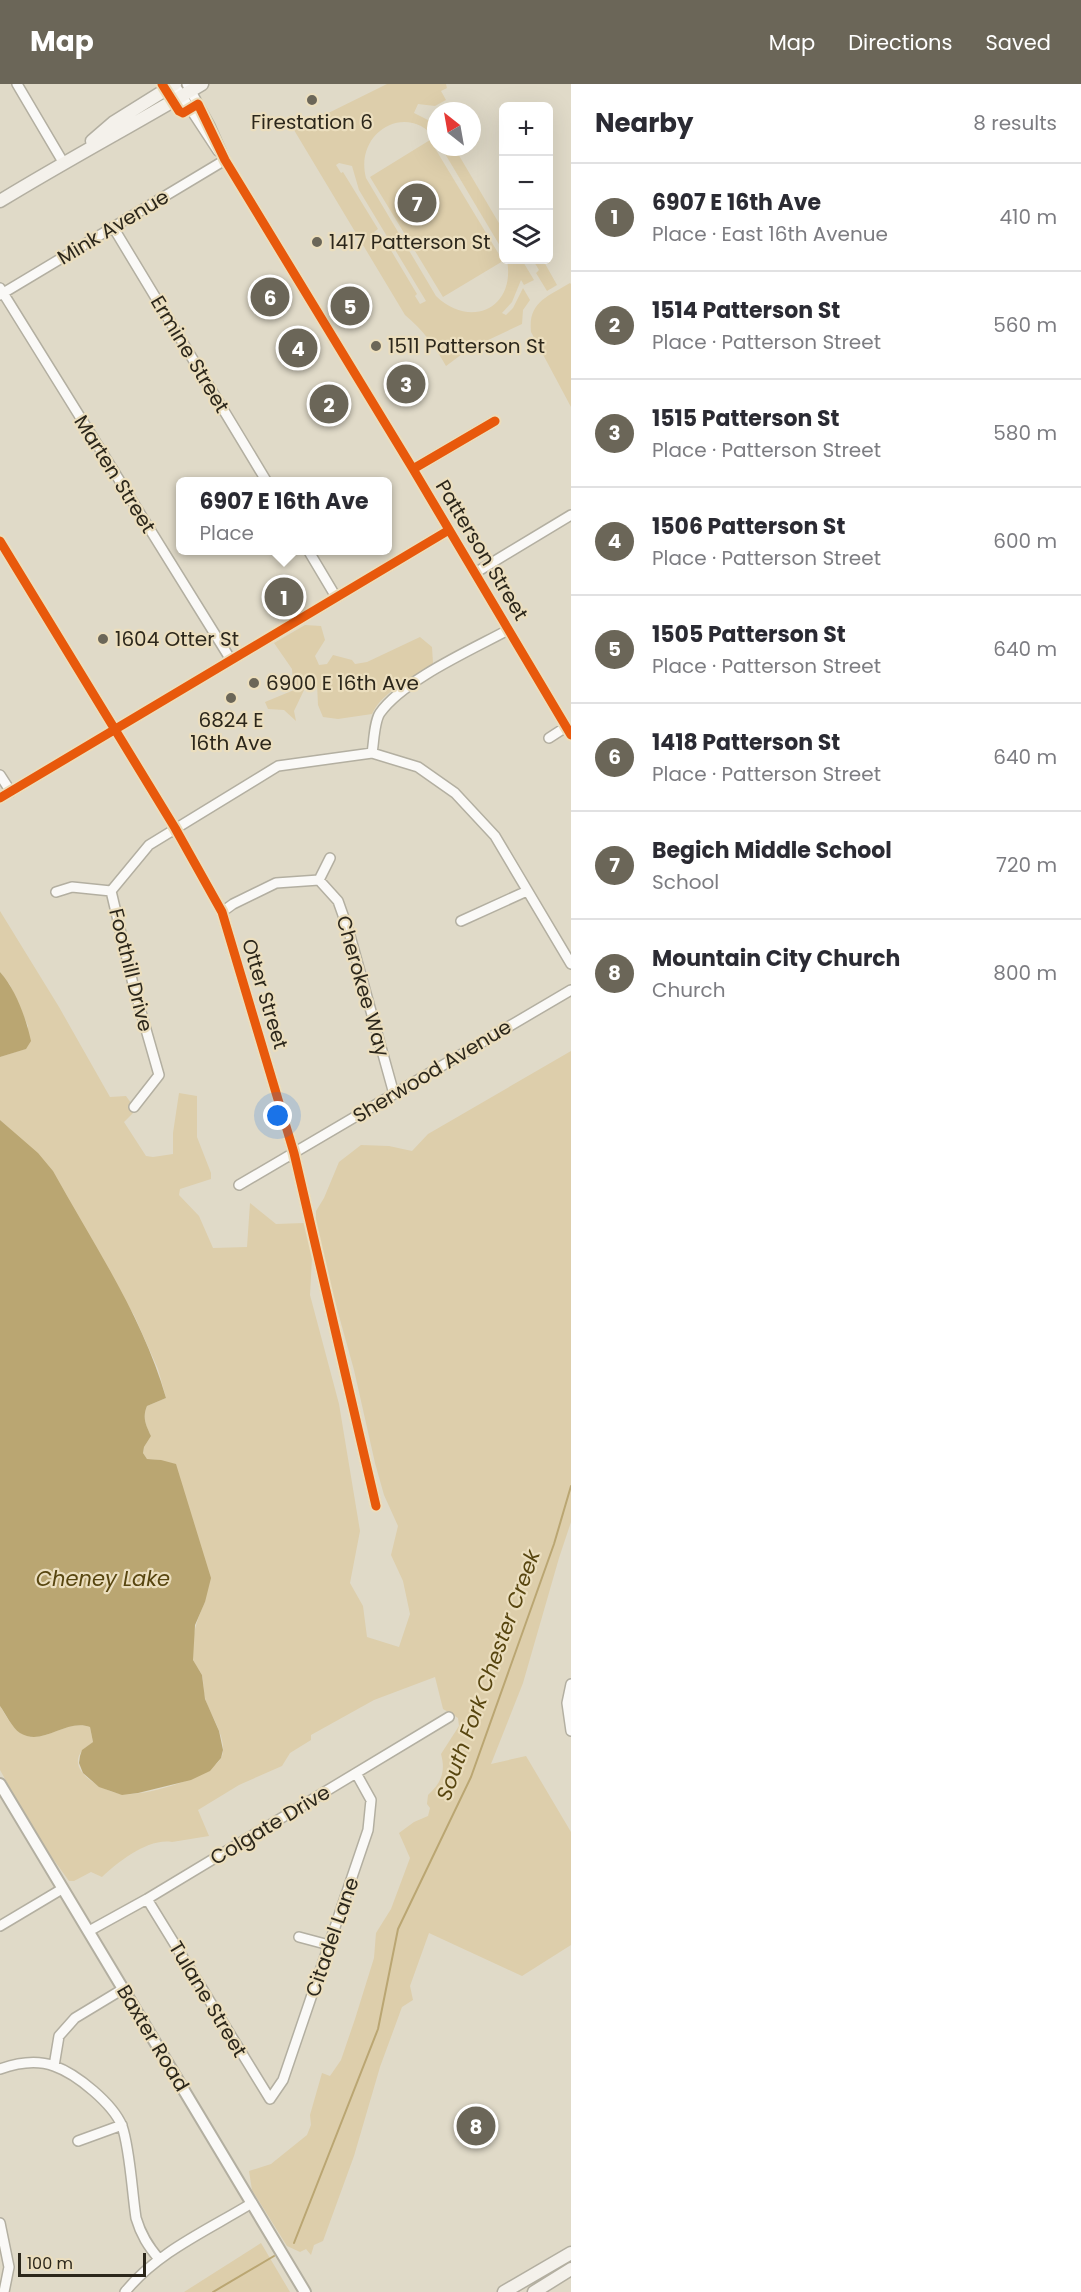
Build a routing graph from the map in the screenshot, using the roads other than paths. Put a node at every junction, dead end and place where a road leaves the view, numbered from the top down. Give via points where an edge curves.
1 (17, 84) edge
2 (174, 84) edge
3 (202, 84) edge
4 (186, 90) edge
5 (80, 152) junction
6 (225, 160) junction
7 (63, 162) junction
8 (0, 201) edge
9 (113, 227) junction
10 (1, 292) edge
11 (495, 421) dead end
12 (413, 469) junction
13 (264, 477) edge
14 (571, 515) edge
15 (449, 530) junction
16 (0, 541) edge
17 (311, 555) edge
18 (475, 573) junction
19 (336, 597) junction
20 (508, 630) junction
21 (231, 660) junction
22 (114, 730) junction
23 (569, 731) edge
24 (549, 738) dead end
25 (372, 753) junction
26 (0, 775) edge
27 (11, 792) junction
28 (0, 798) edge
29 (175, 828) junction
30 (330, 858) dead end
31 (319, 880) junction
32 (111, 891) junction
33 (528, 891) junction
34 (56, 892) dead end
35 (222, 912) junction
36 (461, 921) dead end
37 (571, 964) edge
38 (571, 990) edge
39 (394, 1094) junction
40 (134, 1107) dead end
41 (294, 1153) junction
42 (239, 1185) dead end
43 (376, 1506) dead end
44 (571, 1684) edge
45 (449, 1717) dead end
46 (571, 1731) edge
47 (356, 1773) junction
48 (0, 1784) edge
49 (62, 1888) junction
50 (147, 1899) junction
51 (0, 1926) edge
52 (89, 1931) junction
53 (299, 1936) dead end
54 (329, 1945) junction
55 (123, 1989) junction
56 (54, 2066) junction
57 (0, 2069) edge
58 (270, 2099) joint
59 (122, 2125) junction
60 (78, 2141) dead end
61 (252, 2203) junction
62 (0, 2223) edge
63 (571, 2253) edge
64 (159, 2259) junction
65 (571, 2270) edge
66 (4, 2292) edge
67 (124, 2292) edge
68 (305, 2292) edge
69 (504, 2292) edge
70 (534, 2292) edge

1 - 7 street
2 - 4 street, Patterson Street
2 - 5 main road via 114,122
3 - 4 main road
4 - 5 main road via 119,133
4 - 6 street, Patterson Street via 204,133
5 - 7 main road
6 - 9 street, Mink Avenue
6 - 12 street, Patterson Street
7 - 8 main road
9 - 10 street, Mink Avenue
9 - 13 street, Ermine Street
10 - 21 street, Marten Street
11 - 12 street
12 - 15 street, Patterson Street
14 - 18 street
15 - 18 street, Patterson Street
15 - 19 street
16 - 22 street, Otter Street
17 - 19 street
18 - 20 street, Patterson Street
19 - 21 street
20 - 23 street, Patterson Street
20 - 25 street via 431,671 395,696 379,714
21 - 22 street
22 - 27 street
22 - 29 street, Otter Street
23 - 24 street
25 - 29 street, Foothill Drive via 278,766
25 - 33 street, Foothill Drive via 418,767 455,794 495,836
26 - 27 street
27 - 28 street
29 - 32 street, Foothill Drive via 149,845
29 - 35 street, Otter Street
30 - 31 street
31 - 35 street via 276,883
31 - 39 street, Cherokee Way via 338,901 349,932
32 - 34 street via 72,887
32 - 40 street, Foothill Drive via 159,1075
33 - 36 street
33 - 37 street, Foothill Drive
35 - 41 street, Otter Street
38 - 39 street, Sherwood Avenue
39 - 41 street, Sherwood Avenue
41 - 42 street, Sherwood Avenue
41 - 43 street, Otter Street
44 - 46 street via 567,1703
45 - 47 street, Colgate Drive
47 - 50 street, Colgate Drive
47 - 54 street, Citadel Lane via 371,1800 368,1830
48 - 49 street, Baxter Road
49 - 51 street
49 - 52 street, Baxter Road
50 - 52 street, Colgate Drive
50 - 58 street, Tulane Street
52 - 55 street, Baxter Road
53 - 54 street
54 - 58 street, Citadel Lane via 283,2080
55 - 56 street via 75,2018 59,2036
55 - 61 street, Baxter Road
56 - 57 street via 30,2062
56 - 59 street via 81,2080 107,2104
59 - 60 street
59 - 64 street via 136,2218 145,2243
61 - 64 street
61 - 68 street, Baxter Road
62 - 66 street via 9,2267
63 - 69 main road
64 - 67 street
65 - 70 main road

